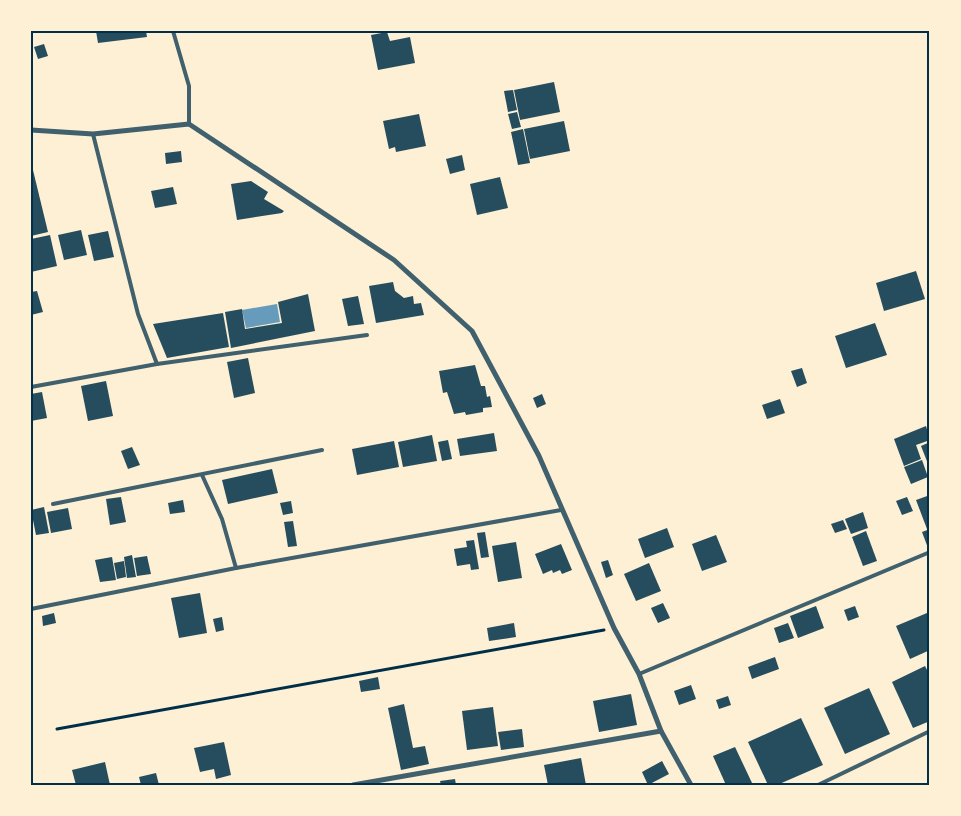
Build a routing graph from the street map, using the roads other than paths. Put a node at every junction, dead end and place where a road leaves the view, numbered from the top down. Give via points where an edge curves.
1 (173, 31) edge
2 (189, 124) junction
3 (31, 130) edge
4 (93, 134) junction
5 (366, 335) dead end
6 (157, 364) junction
7 (31, 387) edge
8 (322, 450) dead end
9 (202, 475) junction
10 (53, 504) dead end
11 (561, 510) junction
12 (930, 552) edge
13 (236, 568) junction
14 (31, 609) edge
15 (639, 674) junction
16 (661, 731) junction
17 (930, 731) edge
18 (354, 785) edge
19 (691, 785) edge
20 (818, 785) edge

1 - 2 lane via 189,86
2 - 4 street
2 - 11 street via 394,260 472,331 540,456
3 - 4 street
4 - 6 lane via 138,314
5 - 6 lane
6 - 7 lane
8 - 9 lane
9 - 10 lane
9 - 13 lane via 222,519
11 - 13 lane
11 - 15 street via 614,628
12 - 15 lane
13 - 14 lane
15 - 16 street
16 - 18 street
16 - 19 street
17 - 20 lane

